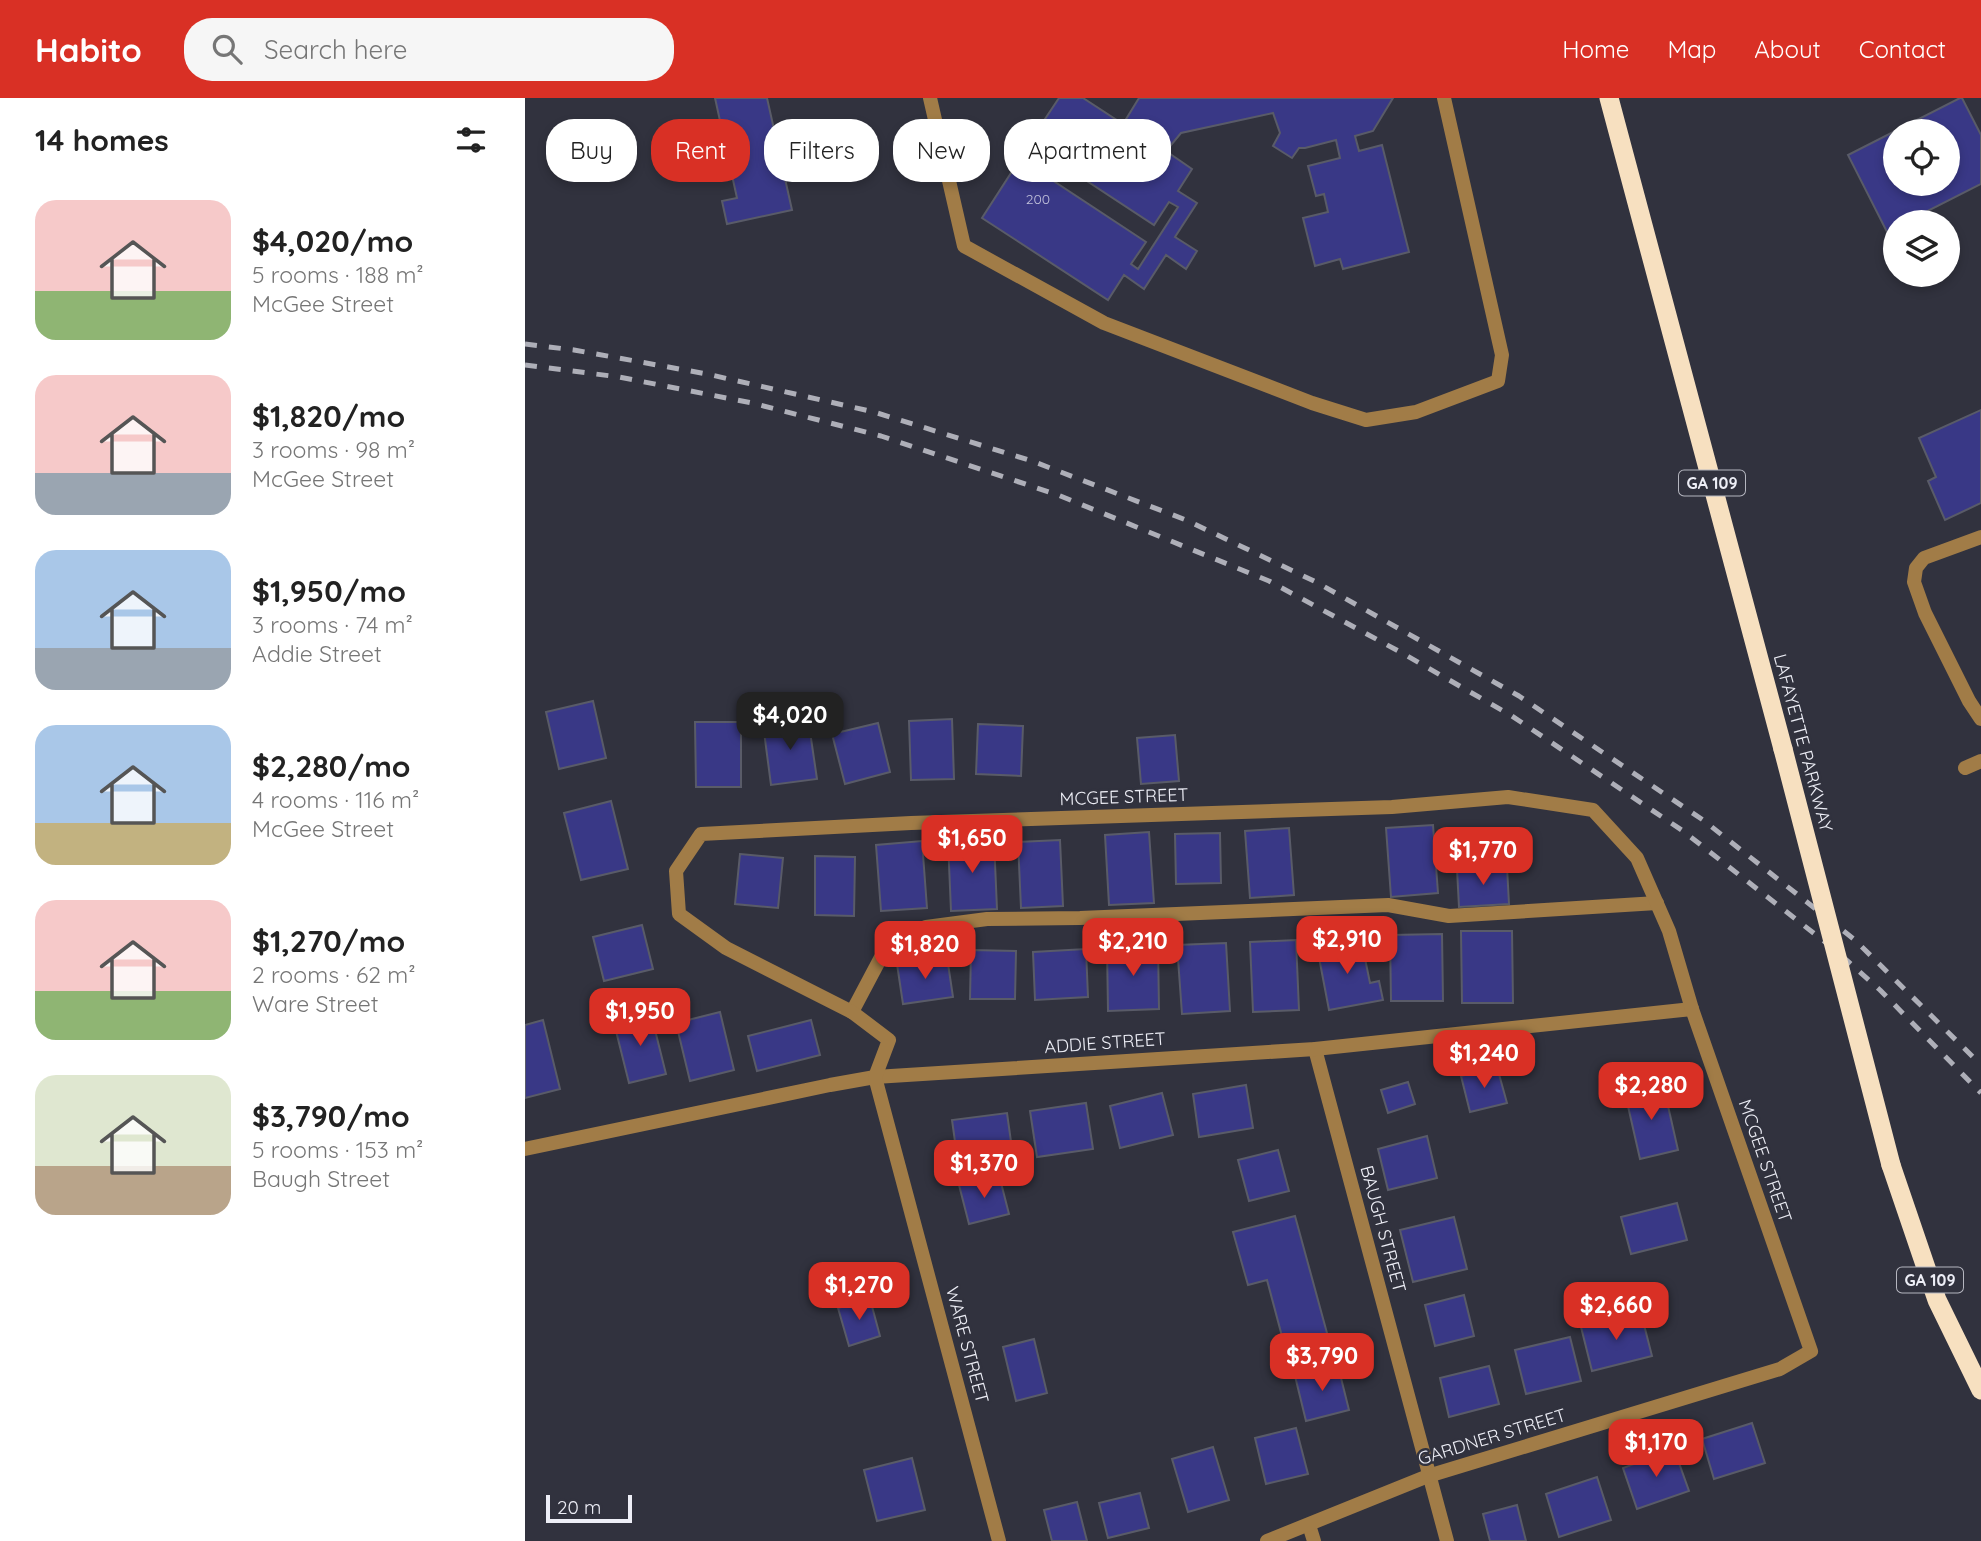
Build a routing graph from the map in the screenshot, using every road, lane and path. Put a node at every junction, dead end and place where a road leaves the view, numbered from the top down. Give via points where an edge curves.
1 (930, 98) edge
2 (1444, 98) edge
3 (1609, 98) edge
4 (1981, 537) edge
5 (1981, 719) edge
6 (1981, 761) edge
7 (1965, 768) dead end
8 (1657, 903) junction
9 (1692, 1009) junction
10 (852, 1012) junction
11 (1315, 1049) junction
12 (875, 1077) junction
13 (525, 1149) edge
14 (1811, 1351) joint
15 (1981, 1390) edge
16 (1429, 1476) junction
17 (1309, 1525) junction
18 (999, 1541) edge
19 (1267, 1541) edge
20 (1314, 1541) edge
21 (1447, 1541) edge

1 - 2 street via 964,246 1104,323 1366,420 1416,412 1498,381 1501,355
3 - 15 highway, LAFAYETTE PARKWAY / GA 109, bridge via 1891,1164 1937,1300
4 - 5 street via 1924,558 1916,568 1914,582 1925,613
6 - 7 street
8 - 9 street, MCGEE STREET
8 - 10 street via 1449,916 1388,905 987,919 926,926 888,944
8 - 10 street, MCGEE STREET via 1637,858 1593,810 1508,797 1392,807 911,822 701,834 676,871 679,914 726,948
9 - 11 street, ADDIE STREET
9 - 14 street, MCGEE STREET
10 - 12 street, MCGEE STREET via 889,1040
11 - 12 street, ADDIE STREET
11 - 16 street, BAUGH STREET
12 - 13 street, ADDIE STREET
12 - 18 street, WARE STREET
14 - 16 street, GARDNER STREET via 1780,1369
16 - 17 street, GARDNER STREET
16 - 21 street, BAUGH STREET
17 - 19 street, GARDNER STREET
17 - 20 street

